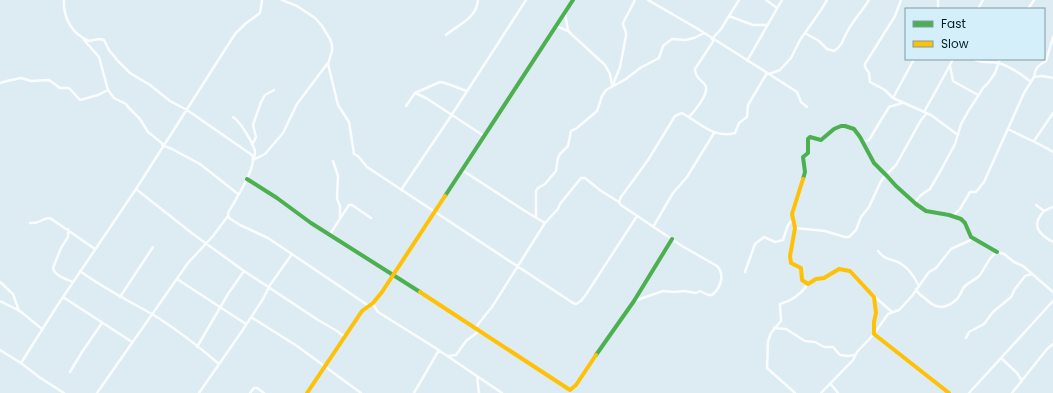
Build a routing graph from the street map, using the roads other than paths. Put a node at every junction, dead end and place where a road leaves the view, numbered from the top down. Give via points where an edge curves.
1 (64, 0) edge
2 (262, 0) edge
3 (282, 0) edge
4 (478, 0) edge
5 (526, 0) edge
6 (573, 0) edge
7 (635, 0) edge
8 (648, 0) edge
9 (739, 0) edge
10 (766, 0) edge
11 (782, 0) edge
12 (827, 0) edge
13 (869, 0) edge
14 (901, 0) edge
15 (777, 8) junction
16 (565, 13) junction
17 (729, 16) junction
18 (767, 25) junction
19 (556, 26) junction
20 (568, 31) junction
21 (704, 33) junction
22 (805, 33) junction
23 (446, 34) dead end
24 (1053, 37) edge
25 (82, 38) junction
26 (713, 40) junction
27 (913, 60) edge
28 (953, 60) edge
29 (976, 60) edge
30 (1000, 60) edge
31 (747, 61) junction
32 (998, 63) junction
33 (328, 64) junction
34 (950, 66) junction
35 (768, 73) junction
36 (1034, 77) junction
37 (1053, 78) edge
38 (1030, 81) junction
39 (0, 83) edge
40 (612, 86) junction
41 (108, 90) junction
42 (274, 90) dead end
43 (467, 91) junction
44 (415, 93) junction
45 (978, 94) junction
46 (893, 98) junction
47 (902, 103) junction
48 (406, 106) dead end
49 (807, 107) dead end
50 (186, 110) junction
51 (925, 112) junction
52 (1053, 113) edge
53 (451, 116) junction
54 (233, 117) dead end
55 (689, 117) junction
56 (1008, 129) junction
57 (714, 133) junction
58 (958, 135) junction
59 (484, 137) junction
60 (863, 140) junction
61 (1034, 141) junction
62 (163, 145) junction
63 (252, 146) junction
64 (1053, 152) edge
65 (253, 159) junction
66 (333, 161) dead end
67 (462, 170) junction
68 (886, 175) junction
69 (247, 179) junction
70 (136, 189) junction
71 (401, 190) junction
72 (238, 194) junction
73 (619, 202) junction
74 (915, 202) junction
75 (1036, 206) dead end
76 (1053, 208) edge
77 (1044, 211) junction
78 (435, 212) junction
79 (954, 215) junction
80 (228, 216) junction
81 (637, 216) junction
82 (340, 217) junction
83 (536, 217) junction
84 (371, 218) dead end
85 (793, 218) junction
86 (30, 223) dead end
87 (545, 223) junction
88 (653, 227) junction
89 (795, 228) junction
90 (68, 229) junction
91 (329, 235) junction
92 (672, 239) junction
93 (973, 239) junction
94 (1053, 242) edge
95 (207, 244) junction
96 (153, 247) dead end
97 (95, 249) junction
98 (878, 251) dead end
99 (998, 252) junction
100 (292, 254) junction
101 (518, 267) junction
102 (80, 271) junction
103 (244, 271) junction
104 (745, 272) dead end
105 (1032, 274) junction
106 (393, 276) junction
107 (177, 279) junction
108 (0, 282) edge
109 (73, 282) junction
110 (808, 284) junction
111 (919, 286) junction
112 (269, 288) junction
113 (916, 289) junction
114 (1053, 292) edge
115 (63, 297) junction
116 (120, 297) junction
117 (874, 297) junction
118 (1053, 301) edge
119 (0, 302) edge
120 (634, 302) junction
121 (371, 304) junction
122 (220, 307) junction
123 (20, 311) junction
124 (892, 312) junction
125 (153, 315) junction
126 (251, 317) junction
127 (102, 323) junction
128 (246, 324) junction
129 (774, 328) junction
130 (42, 329) junction
131 (477, 329) junction
132 (874, 334) junction
133 (345, 337) junction
134 (966, 338) dead end
135 (132, 342) junction
136 (1053, 344) edge
137 (197, 347) junction
138 (0, 350) edge
139 (439, 350) junction
140 (856, 355) junction
141 (448, 356) junction
142 (1001, 358) junction
143 (21, 363) junction
144 (219, 364) junction
145 (325, 366) junction
146 (70, 372) dead end
147 (476, 375) junction
148 (1022, 381) junction
149 (830, 383) junction
150 (64, 393) edge
151 (97, 393) edge
152 (199, 393) edge
153 (250, 393) edge
154 (264, 393) edge
155 (307, 393) edge
156 (361, 393) edge
157 (414, 393) edge
158 (479, 393) edge
159 (502, 393) edge
160 (795, 393) edge
161 (821, 393) edge
162 (838, 393) edge
163 (949, 393) edge
164 (969, 393) edge
165 (1012, 393) edge

1 - 25 street via 67,20
2 - 50 street via 260,13 235,34
3 - 33 street via 297,6 322,26 332,45
4 - 23 street via 472,16
5 - 43 street
6 - 16 street
7 - 40 street via 623,23 627,33 620,67
8 - 21 street
9 - 17 street
10 - 15 street
11 - 15 street
12 - 22 street
13 - 22 street via 846,33 844,40 834,51
14 - 46 street via 887,30 865,64 870,82
15 - 18 street
16 - 19 street
16 - 20 street
17 - 18 street via 753,24
17 - 26 street
18 - 31 street
19 - 20 street
19 - 59 street
20 - 40 street via 605,65
21 - 26 street
21 - 40 street via 685,40 672,39 664,46 659,58 640,68 626,80
22 - 35 street via 785,65 780,70
24 - 36 street via 1046,61 1039,64
25 - 41 street via 99,57
25 - 50 street via 89,41 104,40 109,50 130,73
26 - 31 street
26 - 55 street via 695,69 695,74 706,89
27 - 46 street
28 - 34 street
29 - 32 street
30 - 32 street
31 - 35 street
32 - 38 street
32 - 45 street via 989,82
33 - 65 street via 297,104 283,133 265,154
33 - 71 street via 338,105 349,122 354,154 366,168
34 - 45 street via 953,81
34 - 51 street
35 - 49 street via 797,92 801,102
35 - 57 street via 748,105 747,117 739,123 735,133
36 - 37 street
36 - 38 street
38 - 56 street
39 - 41 street via 21,78 31,81 49,80 60,88 68,88 80,100
40 - 83 street via 602,96 597,111 578,128 570,131 568,146 558,158 556,171 536,191
41 - 62 street via 114,98 126,104 148,132
42 - 63 street via 265,95 261,102 253,125 256,137
43 - 44 street via 440,82
43 - 53 street
44 - 48 street
44 - 53 street
45 - 58 street via 961,124
46 - 47 street
47 - 51 street
47 - 60 street via 889,107 869,140
50 - 62 street
50 - 65 street via 250,153
51 - 58 street
51 - 68 street via 896,165
52 - 61 street
53 - 59 street
53 - 71 street
54 - 63 street via 238,120
55 - 57 street
55 - 73 street via 682,114 675,116
56 - 61 street
56 - 79 street via 984,182 976,192 970,192
57 - 88 street
58 - 74 street via 930,189
59 - 67 street
60 - 68 street via 872,161
60 - 85 street via 849,126 837,127 821,140 810,137 808,139 808,153 803,157 805,172 793,209
61 - 64 street
62 - 70 street
62 - 72 street via 200,164
63 - 65 street via 255,151
65 - 69 street
66 - 82 street via 338,176 337,199
67 - 78 street
67 - 83 street
68 - 74 street
68 - 89 street via 869,207 860,217 856,230 849,237
69 - 72 street
69 - 91 street
70 - 95 street
70 - 97 street
71 - 78 street
72 - 80 street
73 - 81 street
73 - 87 street via 582,178
74 - 79 street via 925,211
75 - 77 street
76 - 77 street
77 - 94 street via 1037,219 1037,227 1040,233
78 - 101 street
78 - 106 street
79 - 93 street via 963,219
80 - 95 street
80 - 100 street
81 - 88 street
81 - 101 street via 579,303 574,303
82 - 84 street via 347,207 352,205
82 - 91 street
83 - 87 street
85 - 89 street
85 - 104 street via 782,240 775,242 764,238 755,244
86 - 90 street via 37,223 48,217
87 - 101 street
88 - 92 street
89 - 110 street via 790,262 801,268 801,278
90 - 97 street
90 - 109 street via 68,237 53,268 54,272
91 - 106 street
92 - 120 street
92 - 120 street via 721,270 722,278 716,291 708,295 700,291 663,291
93 - 99 street
93 - 111 street via 951,249
95 - 103 street
95 - 107 street via 188,263
96 - 116 street
97 - 102 street
98 - 111 street via 886,259 905,266
99 - 105 street
99 - 113 street via 991,256 978,277 950,304 938,308
100 - 112 street
100 - 121 street
101 - 131 street
102 - 109 street
102 - 116 street
103 - 112 street
103 - 122 street
105 - 114 street
105 - 134 street via 1025,276 1011,297 990,315 984,324 969,332
106 - 121 street
106 - 131 street
107 - 122 street
107 - 125 street
108 - 123 street via 13,294
109 - 115 street
110 - 117 street via 844,269 856,276
110 - 129 street via 797,296 785,304 780,304 781,321
111 - 113 street
112 - 126 street
112 - 133 street
113 - 124 street via 899,310
115 - 127 street
115 - 130 street
116 - 125 street
117 - 124 street
117 - 132 street
118 - 142 street
119 - 123 street
120 - 131 street via 576,386 570,390
121 - 133 street via 362,311
121 - 139 street via 378,312
122 - 128 street
122 - 137 street
123 - 130 street
124 - 132 street
125 - 135 street
125 - 137 street
126 - 128 street
126 - 145 street
127 - 135 street
127 - 146 street
128 - 144 street
129 - 140 street via 788,330 806,341 824,347 833,347 840,355
129 - 160 street via 768,341 767,368
130 - 143 street
131 - 141 street via 456,356
132 - 140 street
132 - 163 street
133 - 145 street
135 - 151 street
136 - 148 street
137 - 144 street
138 - 143 street
139 - 141 street
139 - 157 street
140 - 149 street
141 - 147 street
142 - 148 street
142 - 164 street
143 - 150 street
144 - 152 street
145 - 155 street
145 - 156 street
147 - 158 street
147 - 159 street
148 - 165 street
149 - 161 street
149 - 162 street
153 - 154 street via 257,388

